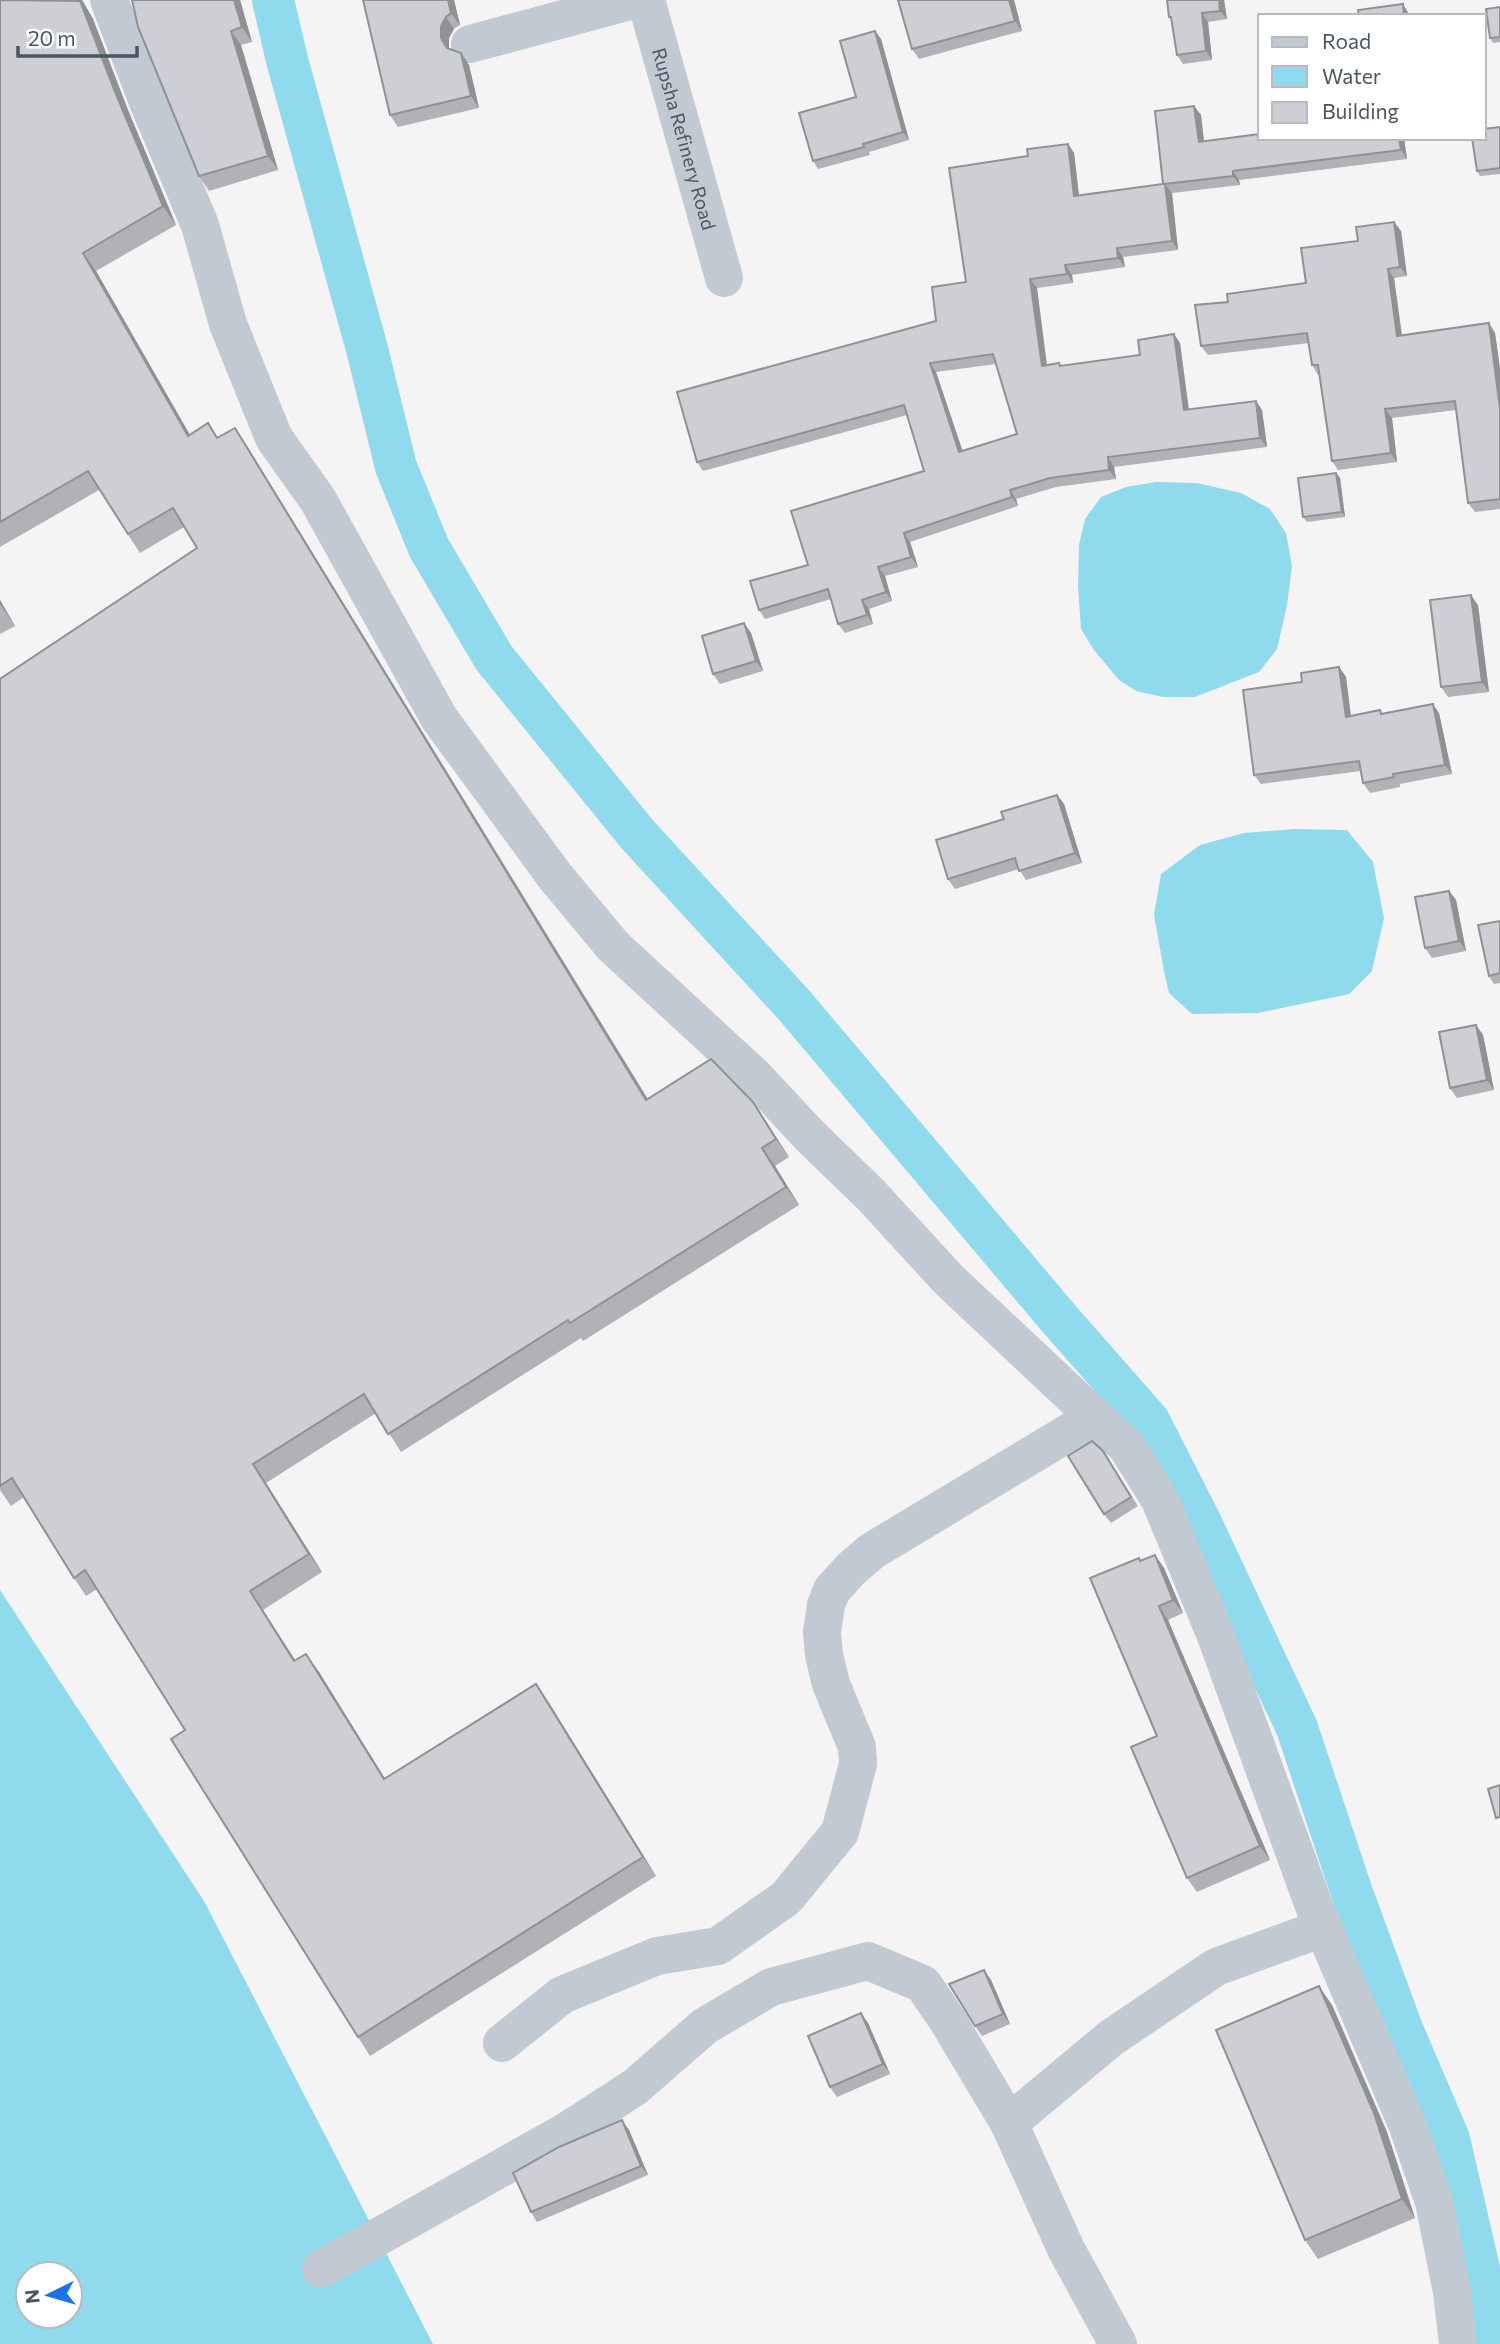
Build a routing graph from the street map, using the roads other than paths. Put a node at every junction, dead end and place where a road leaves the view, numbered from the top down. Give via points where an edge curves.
1 (109, 0) edge
2 (634, 0) edge
3 (646, 0) edge
4 (470, 44) dead end
5 (723, 278) dead end
6 (1093, 1418) junction
7 (1322, 1927) junction
8 (502, 2043) dead end
9 (1009, 2123) junction
10 (321, 2269) dead end
11 (1118, 2344) edge
12 (1458, 2344) edge

1 - 6 street via 200,225 228,324 274,438 318,500 439,718 554,875 613,946 755,1077 949,1280
2 - 4 street
3 - 5 street, Rupsha Refinery Road
6 - 7 street via 1127,1447 1160,1500 1216,1636
6 - 8 street via 872,1552 832,1590 822,1632 824,1655 857,1747 858,1764 841,1832 786,1898 718,1946 657,1956 562,1995
7 - 9 street via 1216,1967 1111,2038
7 - 12 street via 1407,2124 1434,2202
9 - 10 street via 923,1984 867,1961 771,1987 705,2026 635,2087 567,2131
9 - 11 street via 1066,2249

